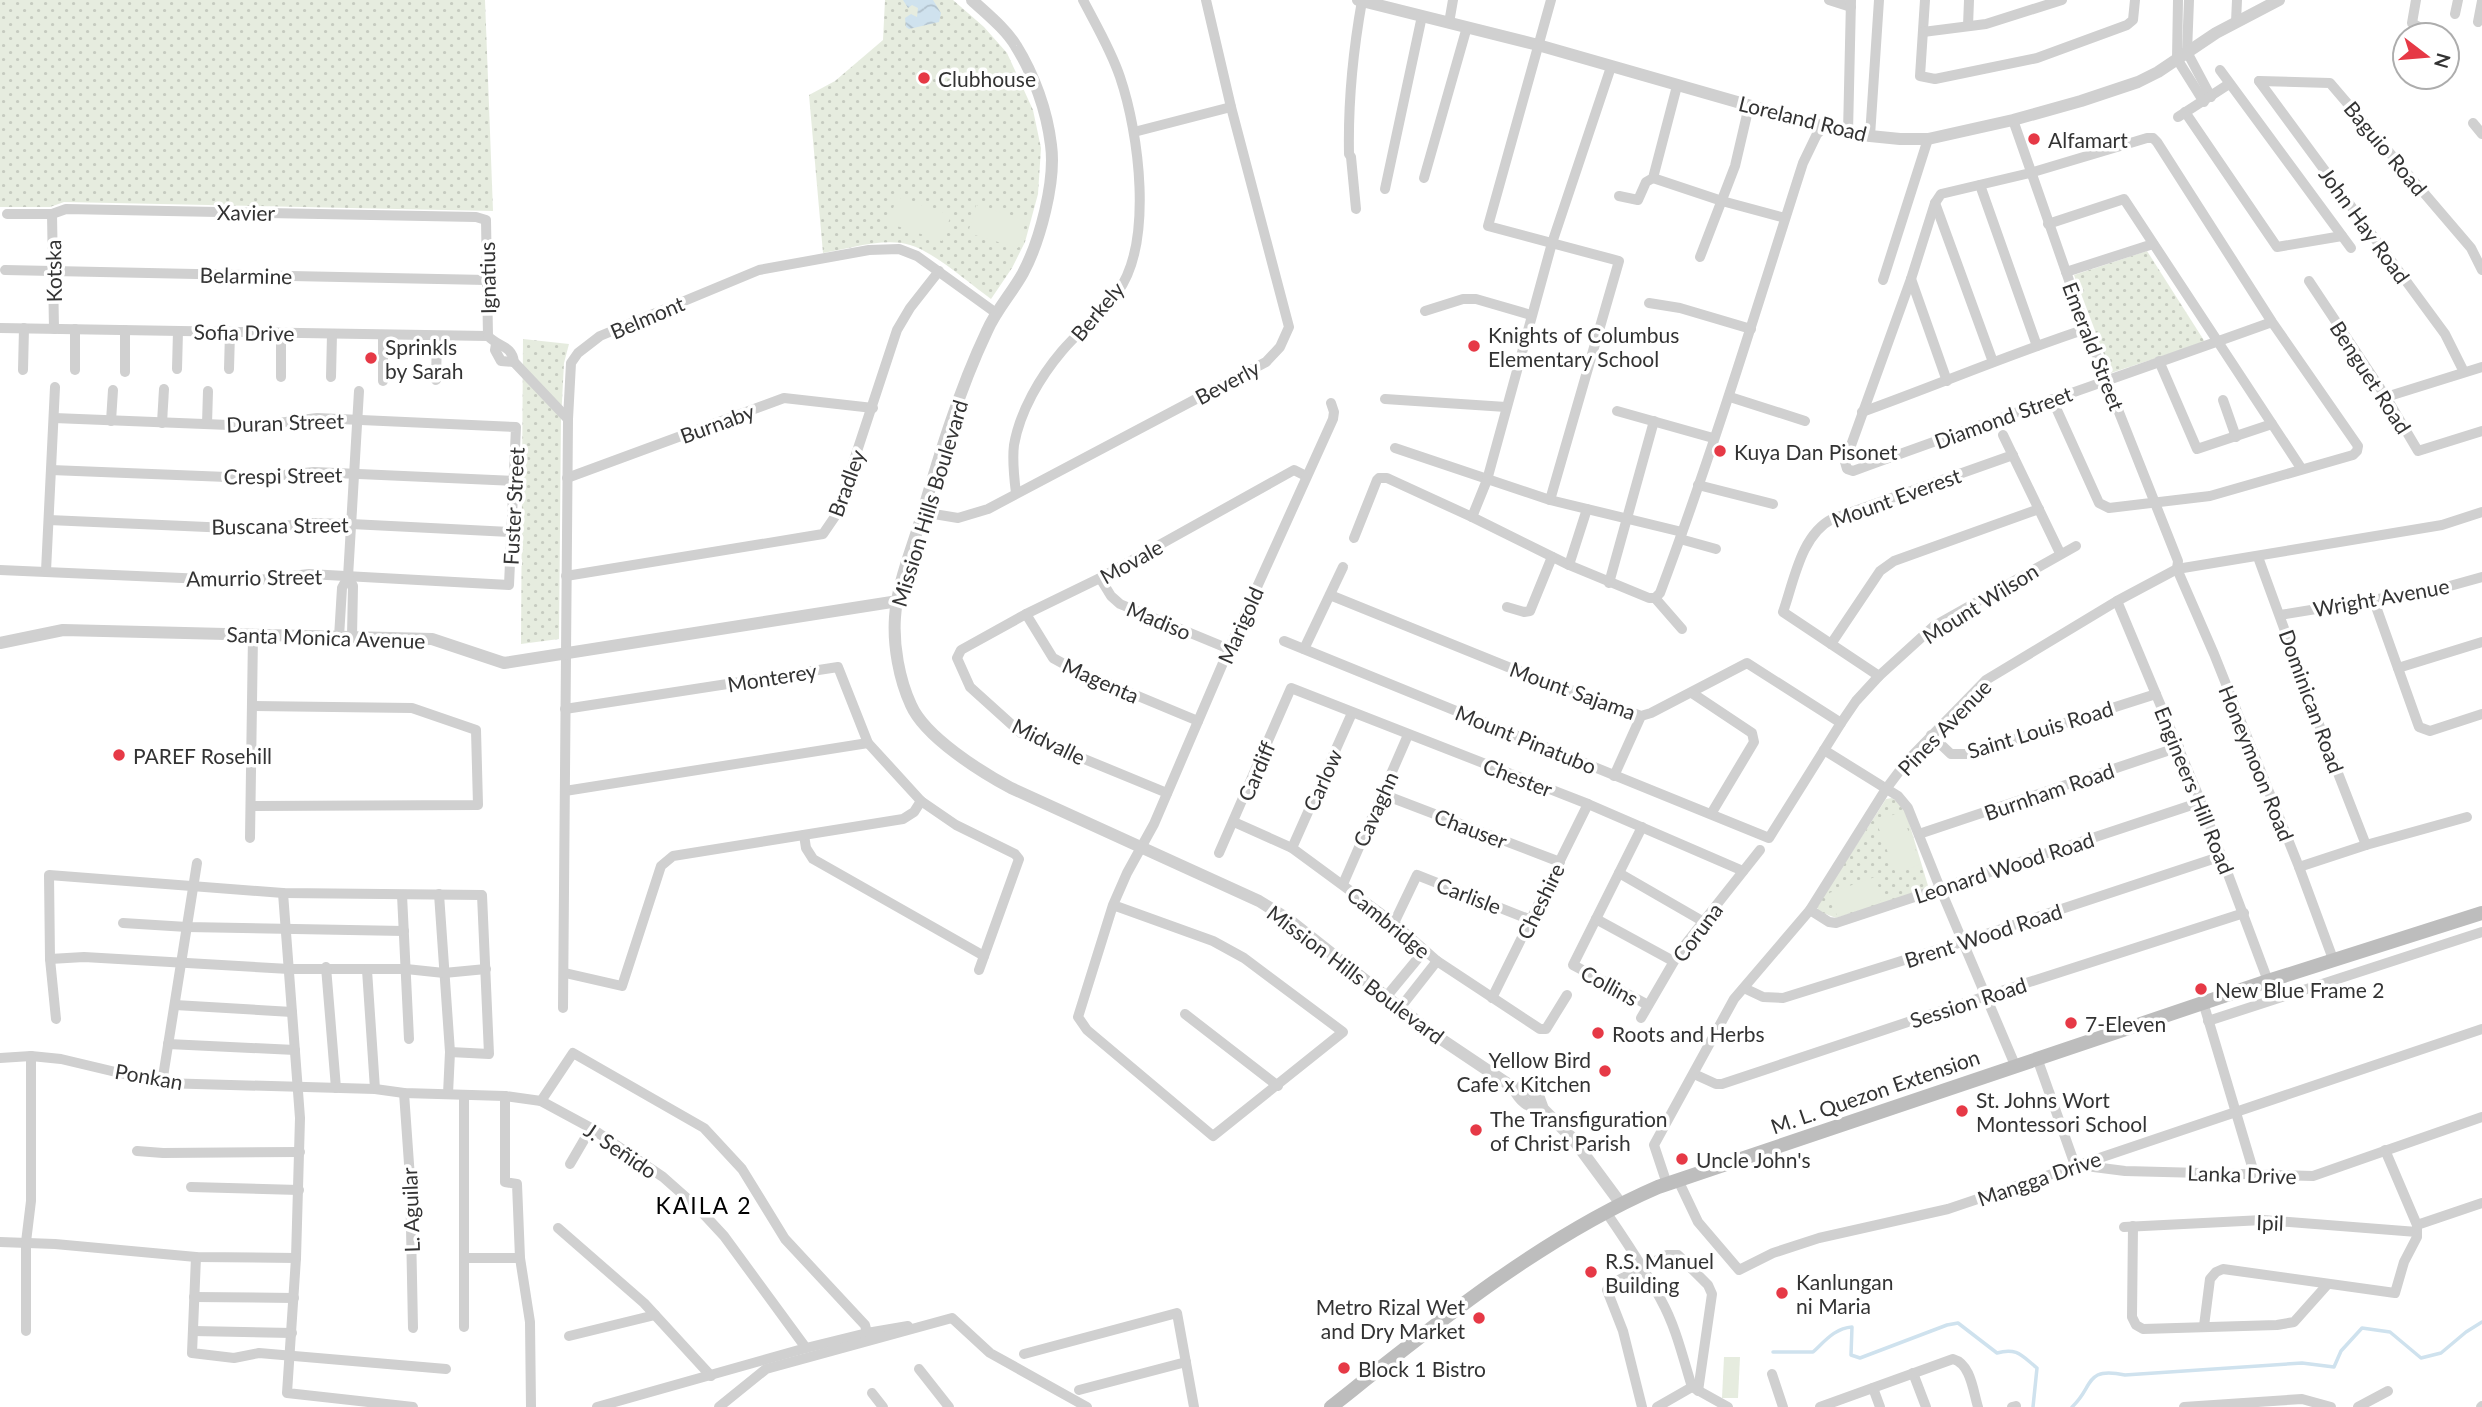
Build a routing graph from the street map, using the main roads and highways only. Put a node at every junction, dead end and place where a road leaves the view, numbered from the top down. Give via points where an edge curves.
1 (2482, 913) edge
2 (1331, 1407) edge

1 - 2 main road, M. L. Quezon Extension via 2015,1065 1621,1204 1430,1328

